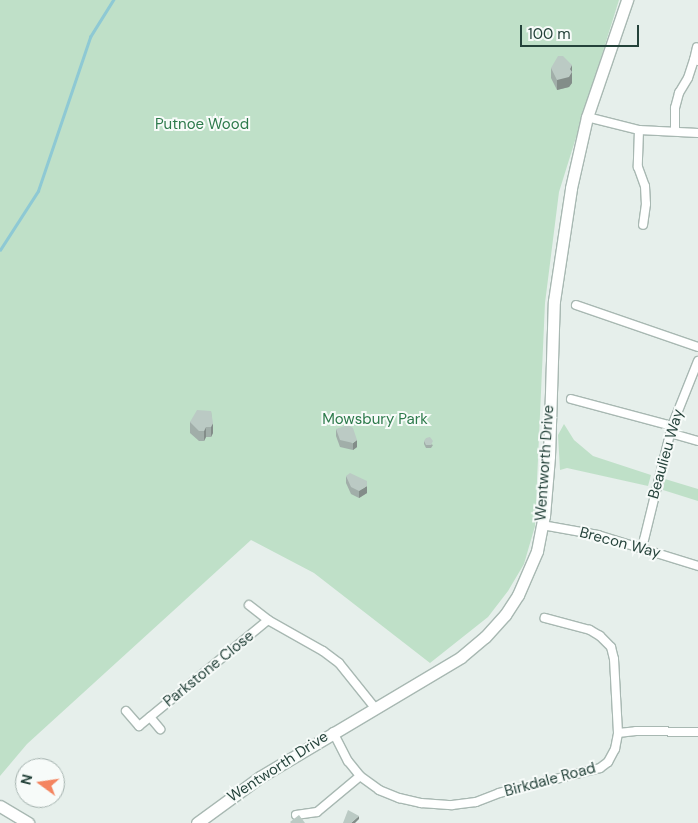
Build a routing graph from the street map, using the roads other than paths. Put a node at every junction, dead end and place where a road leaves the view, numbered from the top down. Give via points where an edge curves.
1 (628, 0) edge
2 (697, 47) dead end
3 (696, 60) edge
4 (587, 117) junction
5 (639, 130) junction
6 (675, 131) junction
7 (698, 134) edge
8 (642, 225) dead end
9 (576, 304) dead end
10 (698, 348) edge
11 (698, 361) edge
12 (571, 399) dead end
13 (671, 429) junction
14 (698, 441) edge
15 (542, 525) junction
16 (642, 548) junction
17 (698, 566) edge
18 (249, 605) dead end
19 (545, 618) dead end
20 (268, 620) junction
21 (375, 708) junction
22 (126, 712) dead end
23 (150, 717) junction
24 (160, 729) dead end
25 (333, 732) junction
26 (698, 732) edge
27 (618, 733) junction
28 (360, 776) junction
29 (0, 806) edge
30 (296, 815) edge
31 (28, 823) edge
32 (197, 823) edge

1 - 4 street, Wentworth Drive
2 - 3 street
3 - 6 street via 675,108
4 - 5 street
4 - 15 street, Wentworth Drive via 570,188 554,301 549,456
5 - 6 street
5 - 8 street via 638,167 645,186 646,204
6 - 7 street
9 - 10 street
11 - 13 street, Beaulieu Way
12 - 13 street
13 - 14 street
13 - 16 street, Beaulieu Way
15 - 16 street, Brecon Way via 598,535
15 - 21 street, Wentworth Drive via 529,575 505,615 462,657
16 - 17 street, Brecon Way
18 - 20 street, Parkstone Close
19 - 27 street, Birkdale Road via 590,630 610,647 614,659
20 - 21 street, Parkstone Close via 339,663
20 - 23 street, Parkstone Close
21 - 25 street, Wentworth Drive
22 - 23 street, Parkstone Close via 139,726
23 - 24 street, Parkstone Close
25 - 28 street, Birkdale Road
25 - 32 street, Wentworth Drive via 260,777
26 - 27 street
27 - 28 street, Birkdale Road via 615,749 608,762 600,768 499,793 476,802 441,805 399,798 379,790
28 - 30 street via 319,816
29 - 31 street

